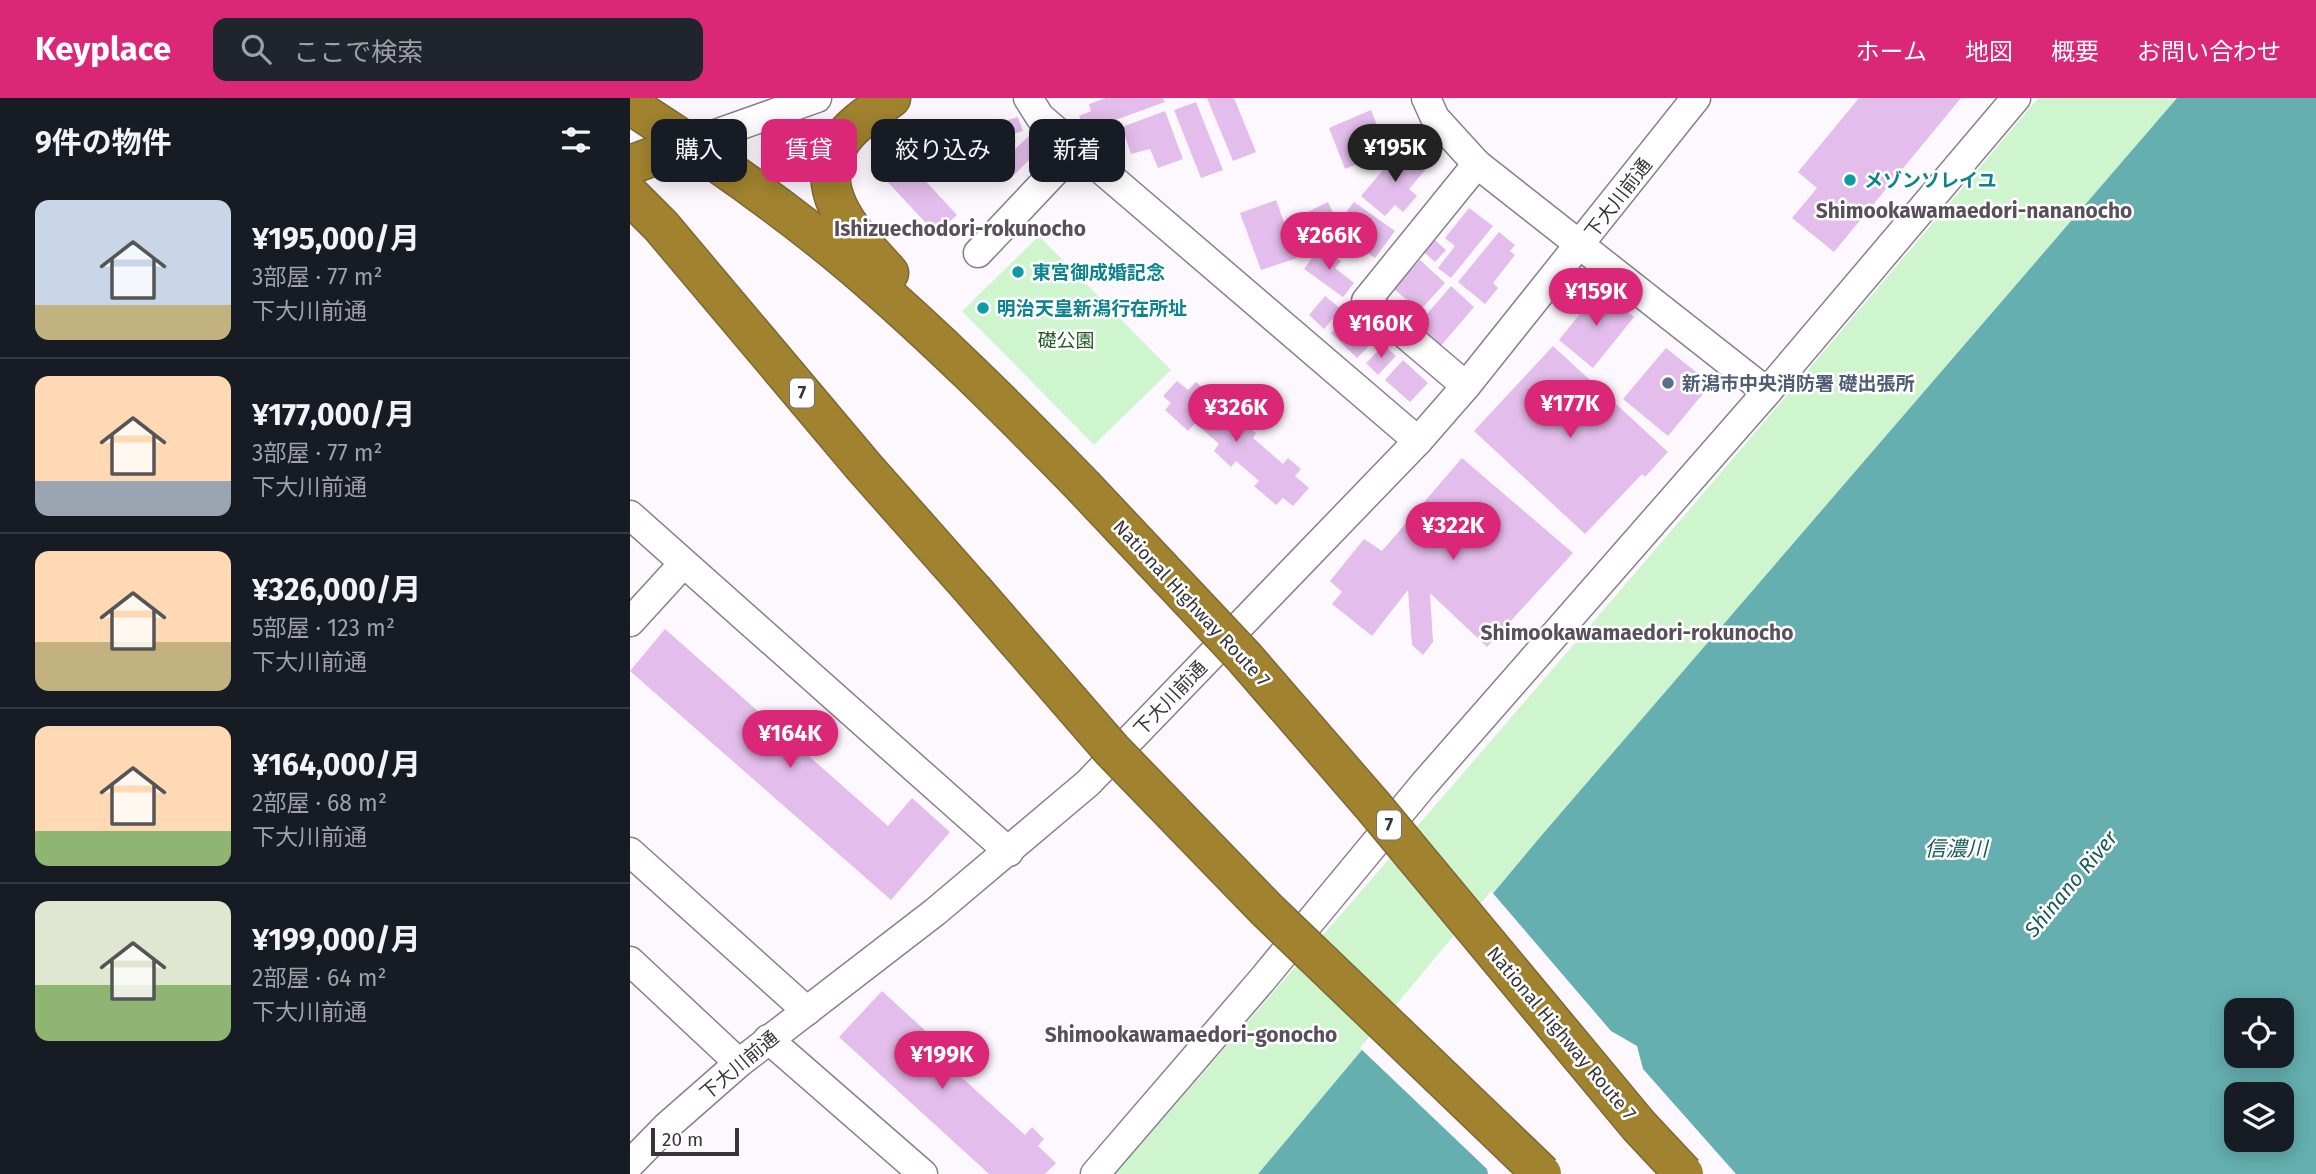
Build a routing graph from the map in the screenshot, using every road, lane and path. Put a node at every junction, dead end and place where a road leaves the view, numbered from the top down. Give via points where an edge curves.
1 (817, 98) edge
2 (891, 98) edge
3 (1028, 98) edge
4 (1426, 98) edge
5 (1696, 98) edge
6 (2016, 98) edge
7 (630, 105) edge
8 (652, 119) edge
9 (1042, 119) edge
10 (747, 123) edge
11 (651, 157) edge
12 (630, 164) edge
13 (1477, 164) junction
14 (741, 182) edge
15 (1045, 182) edge
16 (1117, 182) edge
17 (630, 195) edge
18 (1580, 245) junction
19 (978, 253) dead end
20 (1466, 386) junction
21 (1767, 392) junction
22 (995, 397) junction
23 (1418, 441) junction
24 (630, 515) edge
25 (683, 564) junction
26 (630, 622) edge
27 (630, 852) edge
28 (1009, 852) junction
29 (630, 961) edge
30 (807, 1012) junction
31 (768, 1039) junction
32 (739, 1063) junction
33 (630, 1164) edge
34 (923, 1174) edge
35 (1095, 1174) edge
36 (1542, 1174) edge
37 (1684, 1174) edge

1 - 10 street
2 - 22 highway via 841,141 832,170 835,204
3 - 9 street
4 - 13 street via 1435,118
5 - 18 street, 下大川前通
6 - 21 street
7 - 8 highway, National Highway Route 7 / 7
11 - 12 highway
13 - 18 street
13 - 20 street via 1366,301
14 - 22 highway, National Highway Route 7 / 7 via 852,266
15 - 19 street
16 - 23 street
17 - 36 highway, 7, bridge via 1112,750 1267,910
18 - 20 street, 下大川前通
18 - 21 street
20 - 23 street, 下大川前通
21 - 35 street via 1424,784
22 - 37 highway, National Highway Route 7 / 7, bridge via 1252,667
23 - 28 street, 下大川前通 via 1088,783
24 - 25 street
25 - 26 street
25 - 28 street
27 - 30 street
28 - 30 street, 下大川前通
29 - 32 street
30 - 31 street, 下大川前通
31 - 32 street, 下大川前通
31 - 34 street
32 - 33 street, 下大川前通

